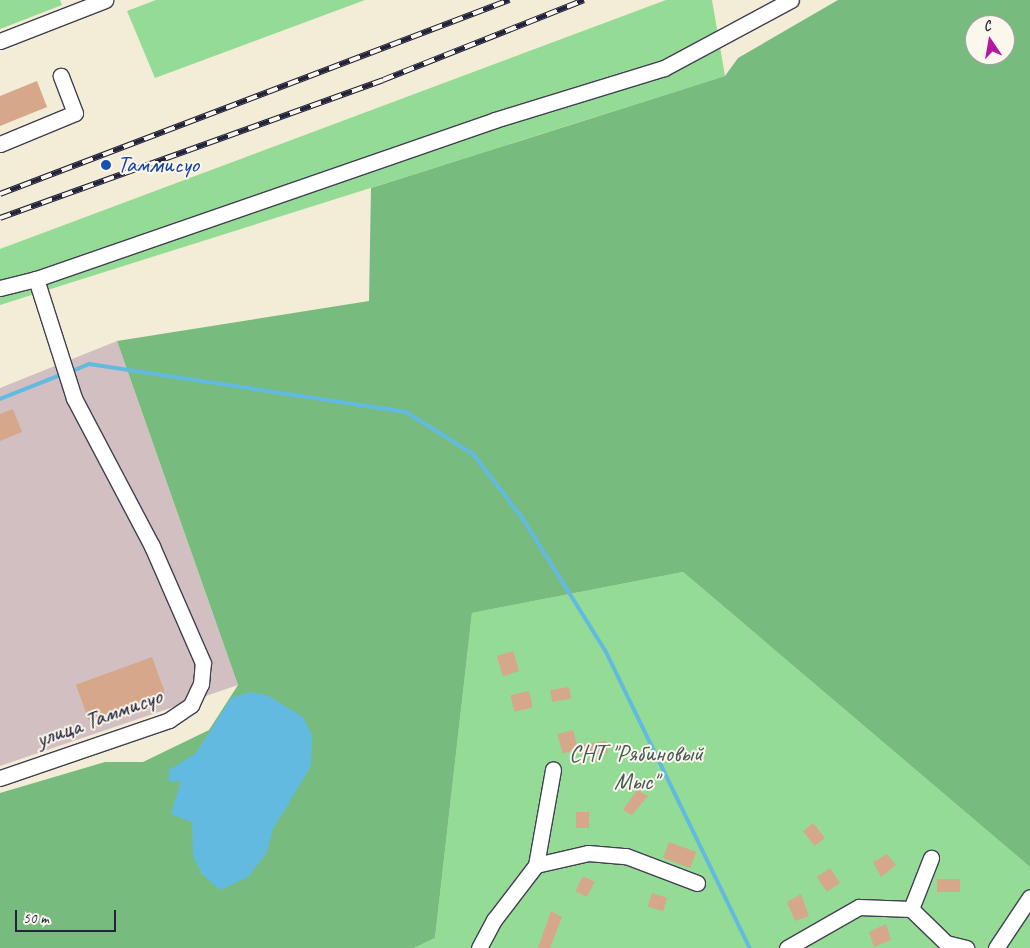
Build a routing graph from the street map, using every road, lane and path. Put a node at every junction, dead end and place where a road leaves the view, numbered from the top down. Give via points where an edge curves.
1 (105, 0) edge
2 (791, 0) edge
3 (0, 41) edge
4 (61, 76) dead end
5 (0, 144) edge
6 (36, 279) junction
7 (0, 288) edge
8 (553, 770) dead end
9 (0, 778) edge
10 (932, 858) dead end
11 (536, 865) junction
12 (697, 883) dead end
13 (1030, 897) edge
14 (911, 909) junction
15 (795, 946) edge
16 (479, 948) edge
17 (966, 948) edge
18 (996, 948) edge

1 - 3 street
2 - 6 street via 664,68 495,120
4 - 5 street via 75,113
6 - 7 street
6 - 9 street, улица Таммисуо via 74,398 152,546 203,663 201,684 191,704 169,720
8 - 11 street
10 - 14 street
11 - 12 street via 588,854 626,856
11 - 16 street via 494,920
13 - 18 street
14 - 15 street via 859,907
14 - 17 street via 946,943

